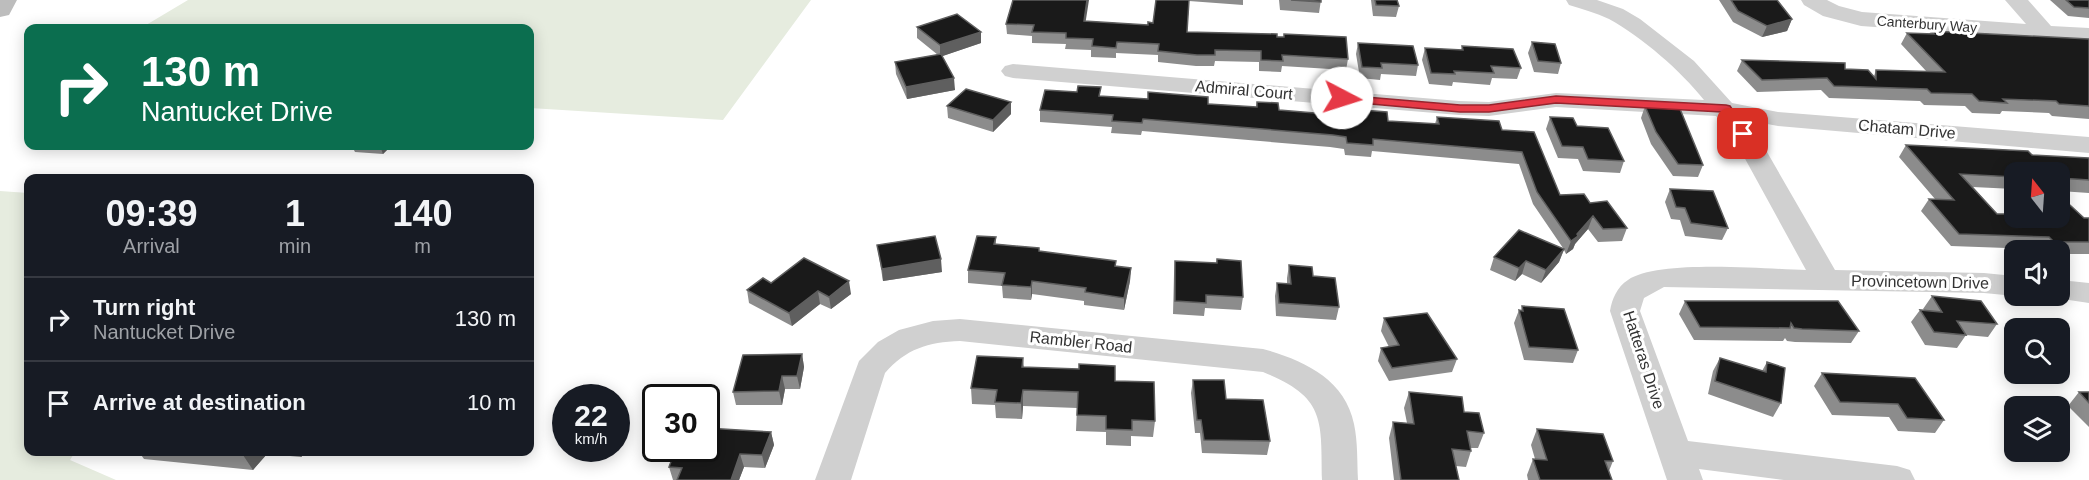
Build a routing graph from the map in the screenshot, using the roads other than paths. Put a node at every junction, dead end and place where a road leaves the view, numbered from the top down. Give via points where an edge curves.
1 (5, 0) edge
2 (1576, 0) edge
3 (1812, 0) edge
4 (2016, 0) edge
5 (0, 10) edge
6 (2045, 32) junction
7 (2089, 35) edge
8 (1013, 71) dead end
9 (1726, 109) junction
10 (2089, 145) edge
11 (1826, 280) junction
12 (2004, 285) edge
13 (2070, 291) edge
14 (2089, 293) edge
15 (1680, 467) edge
16 (833, 480) edge
17 (1340, 480) edge
18 (1897, 480) edge

1 - 5 main road
2 - 9 street via 1632,24 1686,66
3 - 6 street, Canterbury Way via 1831,11 1861,19
4 - 6 street
6 - 7 street, Canterbury Way
8 - 9 street, Admiral Court via 1460,108 1489,109 1556,100
9 - 10 street, Chatam Drive via 1778,119
9 - 11 street
11 - 12 street, Provincetown Drive
11 - 15 street, Hatteras Drive via 1664,277 1647,281 1627,298 1625,311
13 - 14 street
15 - 18 street
16 - 17 street, Rambler Road via 870,369 898,342 939,330 1263,360 1286,367 1324,395 1334,414

